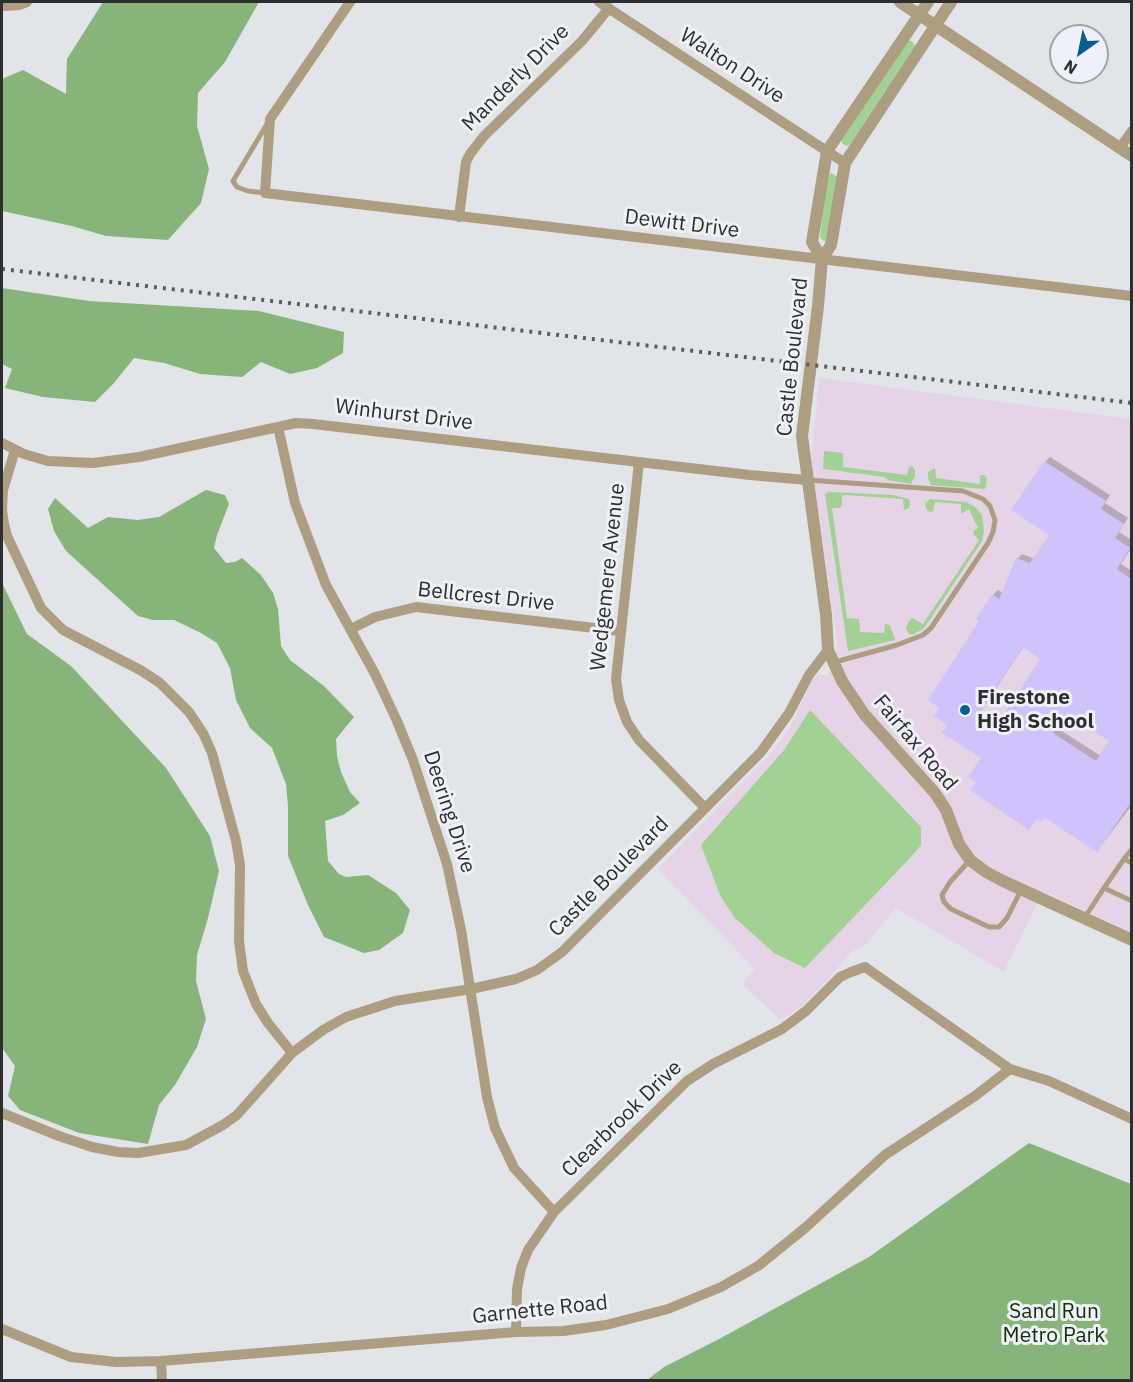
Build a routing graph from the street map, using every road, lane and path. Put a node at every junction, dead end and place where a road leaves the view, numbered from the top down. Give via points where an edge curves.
1 (350, 2) edge
2 (598, 2) edge
3 (900, 2) edge
4 (928, 2) edge
5 (951, 2) edge
6 (2, 3) edge
7 (23, 4) edge
8 (609, 8) junction
9 (920, 14) junction
10 (936, 24) junction
11 (270, 119) junction
12 (1131, 131) edge
13 (1120, 148) junction
14 (827, 151) junction
15 (1131, 156) edge
16 (845, 163) junction
17 (265, 193) junction
18 (459, 217) junction
19 (822, 259) junction
20 (1131, 296) edge
21 (278, 427) junction
22 (2, 443) edge
23 (15, 450) junction
24 (639, 462) junction
25 (807, 480) junction
26 (351, 629) junction
27 (620, 631) junction
28 (830, 656) junction
29 (705, 808) junction
30 (1131, 849) edge
31 (1124, 859) junction
32 (970, 860) junction
33 (1131, 863) edge
34 (1104, 888) junction
35 (1021, 890) junction
36 (1131, 901) edge
37 (1084, 918) junction
38 (1131, 940) edge
39 (471, 989) junction
40 (292, 1053) junction
41 (1010, 1069) junction
42 (2, 1113) edge
43 (1131, 1119) edge
44 (554, 1212) junction
45 (2, 1329) edge
46 (516, 1332) junction
47 (161, 1361) junction
48 (162, 1380) edge

1 - 11 street
2 - 8 street, Walton Drive
3 - 9 street
4 - 9 street, Castle Boulevard
5 - 10 street, Castle Boulevard
6 - 7 street
8 - 14 street, Walton Drive
8 - 18 street, Manderly Drive via 582,41 470,154
9 - 10 street
9 - 14 street, Castle Boulevard
10 - 13 street
10 - 16 street, Castle Boulevard
11 - 17 street
11 - 17 lane, Dewitt Drive via 233,180 237,187
12 - 13 street
13 - 15 street
14 - 16 street, Walton Drive
14 - 19 street, Castle Boulevard via 812,242
16 - 19 street, Castle Boulevard via 831,244
17 - 18 street, Dewitt Drive
18 - 19 street, Dewitt Drive
19 - 20 street, Dewitt Drive
19 - 25 street, Castle Boulevard via 802,436
21 - 23 street, Winhurst Drive via 115,461 60,462
21 - 24 street, Winhurst Drive via 313,424
21 - 26 street, Deering Drive via 295,503 326,585
22 - 23 street, Winhurst Drive
23 - 40 street via 3,490 4,524 41,608 63,630 160,683 189,712 212,753 237,849 243,971 256,1005
24 - 25 street, Winhurst Drive
24 - 27 street, Wedgemere Avenue
25 - 28 street, Castle Boulevard
25 - 28 lane via 963,491 983,499 995,520 993,532 923,635
26 - 27 street, Bellcrest Drive via 375,617 416,607
26 - 39 street, Deering Drive via 417,771 447,864
27 - 29 street, Wedgemere Avenue via 616,679 627,722 645,747
28 - 29 street, Castle Boulevard via 809,675 773,737
28 - 32 street, Fairfax Road via 864,714 946,810
29 - 39 street, Castle Boulevard via 562,952 516,979
30 - 31 lane
31 - 33 lane
31 - 34 lane
32 - 35 street, Fairfax Road
32 - 35 lane via 942,895 951,909 989,927 999,927
34 - 36 lane
34 - 37 lane
35 - 37 street, Fairfax Road
37 - 38 street, Fairfax Road
39 - 40 street, Castle Boulevard via 395,1001 362,1011 323,1030
39 - 44 street, Deering Drive via 495,1128 514,1168
40 - 42 street, Castle Boulevard via 237,1115 186,1145 138,1153 118,1152 92,1147
41 - 43 street via 1049,1081
41 - 44 street, Clearbrook Drive via 866,967 840,977 782,1029 687,1081
41 - 46 street, Garnette Road via 885,1155 806,1228 758,1266 721,1287 668,1309 606,1325
44 - 46 street, Clearbrook Drive via 528,1250 521,1268
45 - 47 street, Garnette Road via 71,1357
46 - 47 street, Garnette Road
47 - 48 street

